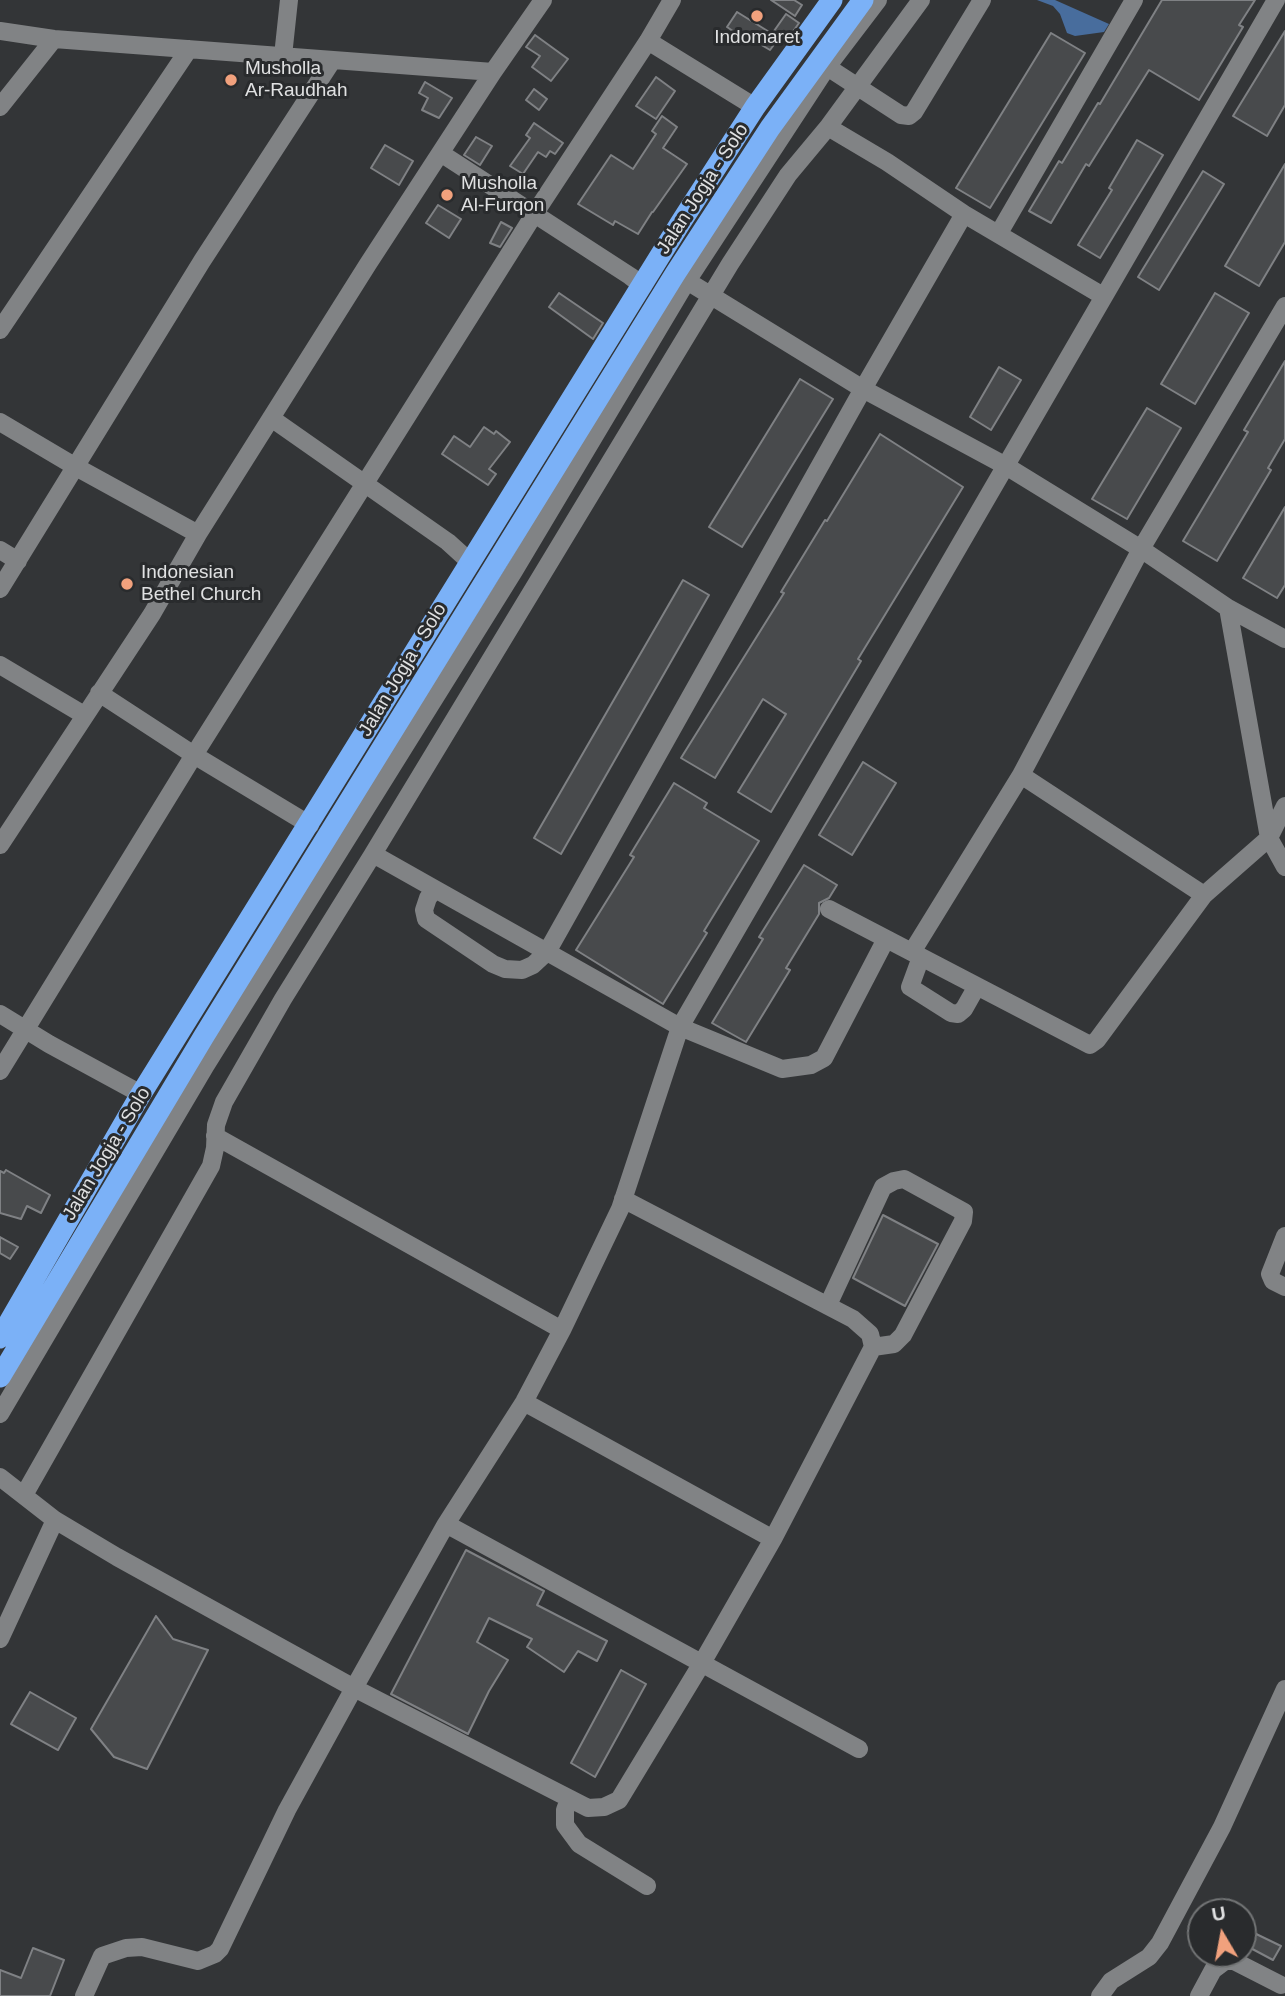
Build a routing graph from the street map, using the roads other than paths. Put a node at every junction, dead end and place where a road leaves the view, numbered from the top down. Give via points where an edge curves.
1 (289, 0) edge
2 (543, 0) edge
3 (672, 0) edge
4 (832, 0) edge
5 (863, 0) edge
6 (878, 0) edge
7 (921, 0) edge
8 (982, 0) edge
9 (1134, 0) edge
10 (1276, 0) edge
11 (0, 31) edge
12 (54, 39) junction
13 (648, 41) junction
14 (189, 49) junction
15 (283, 56) junction
16 (332, 61) junction
17 (822, 64) junction
18 (493, 72) junction
19 (857, 88) junction
20 (0, 107) edge
21 (755, 107) junction
22 (828, 127) junction
23 (442, 154) junction
24 (535, 213) junction
25 (964, 214) junction
26 (999, 233) junction
27 (658, 261) junction
28 (681, 278) junction
29 (643, 286) junction
30 (1103, 296) junction
31 (711, 298) junction
32 (1285, 306) edge
33 (0, 330) edge
34 (863, 389) junction
35 (271, 418) junction
36 (0, 422) edge
37 (1006, 466) junction
38 (76, 467) junction
39 (365, 484) junction
40 (198, 534) junction
41 (1141, 549) junction
42 (0, 550) edge
43 (18, 561) junction
44 (470, 562) junction
45 (0, 589) edge
46 (1228, 608) junction
47 (1285, 639) edge
48 (0, 664) edge
49 (99, 693) junction
50 (83, 715) junction
51 (194, 755) junction
52 (1021, 775) junction
53 (1285, 806) edge
54 (310, 825) junction
55 (1269, 838) junction
56 (0, 845) edge
57 (373, 854) junction
58 (1285, 867) edge
59 (435, 888) junction
60 (1204, 895) junction
61 (829, 909) dead end
62 (886, 939) junction
63 (547, 952) junction
64 (916, 955) junction
65 (977, 986) junction
66 (0, 1014) edge
67 (680, 1027) junction
68 (26, 1029) junction
69 (0, 1071) edge
70 (141, 1094) junction
71 (172, 1105) junction
72 (215, 1136) junction
73 (623, 1199) junction
74 (1285, 1236) edge
75 (1285, 1287) edge
76 (828, 1305) junction
77 (562, 1331) junction
78 (0, 1338) edge
79 (873, 1347) junction
80 (0, 1377) edge
81 (523, 1402) junction
82 (0, 1414) edge
83 (0, 1477) edge
84 (24, 1495) junction
85 (55, 1520) junction
86 (446, 1524) junction
87 (774, 1539) junction
88 (0, 1640) edge
89 (702, 1663) junction
90 (354, 1688) junction
91 (1285, 1689) edge
92 (859, 1749) dead end
93 (569, 1799) junction
94 (648, 1886) dead end
95 (1281, 1989) edge
96 (84, 1996) edge
97 (1100, 1996) edge
98 (1199, 1996) edge

1 - 15 street
2 - 18 street
3 - 13 street
4 - 21 highway, Jalan Jogja - Solo
5 - 17 highway, Jalan Jogja - Solo
6 - 17 street
7 - 19 street
8 - 19 street via 909,116
9 - 26 street
10 - 30 street
11 - 12 street
12 - 14 street
12 - 20 street
13 - 21 street
13 - 24 street
14 - 15 street
14 - 33 street
15 - 16 street
16 - 18 street
16 - 38 street
17 - 19 street
17 - 28 highway, Jalan Jogja - Solo via 770,128
18 - 23 street
19 - 22 street
21 - 27 highway, Jalan Jogja - Solo
22 - 25 street
22 - 31 street via 788,175
23 - 24 street
23 - 35 street
24 - 29 street
24 - 39 street
25 - 26 street
25 - 34 street
26 - 30 street
27 - 28 street
27 - 29 highway, Jalan Jogja - Solo
28 - 31 street
28 - 71 highway, Jalan Jogja - Solo via 474,598
29 - 44 highway, Jalan Jogja - Solo
30 - 37 street
31 - 34 street
31 - 57 street
32 - 41 street
34 - 37 street
34 - 63 street
35 - 39 street
35 - 40 street
36 - 38 street
37 - 41 street
37 - 67 street
38 - 40 street
38 - 43 street
39 - 44 street
39 - 51 street
40 - 49 street
41 - 46 street
41 - 52 street
42 - 43 street
43 - 45 street
44 - 54 highway, Jalan Jogja - Solo
46 - 47 street
46 - 55 street
48 - 50 street
49 - 50 street
49 - 51 street
50 - 56 street
51 - 54 street
51 - 68 street
52 - 60 street
52 - 64 street
53 - 55 street
54 - 70 highway, Jalan Jogja - Solo
55 - 58 street
55 - 60 street
57 - 59 street
57 - 72 street via 224,1102
59 - 63 street
59 - 63 street via 424,910 426,919 494,964 522,970
60 - 65 street via 1094,1043 1086,1044
61 - 62 street
62 - 64 street
62 - 67 street via 824,1058 811,1065 782,1069
63 - 67 street
64 - 65 street
64 - 65 street via 910,987 951,1013 964,1009
66 - 68 street
67 - 73 street
68 - 69 street
68 - 70 street
70 - 78 highway, Jalan Jogja - Solo
71 - 80 highway, Jalan Jogja - Solo
71 - 82 street
72 - 77 street
72 - 84 street via 211,1166
73 - 76 street
73 - 77 street
74 - 75 street via 1270,1274
76 - 79 street via 866,1328
76 - 79 street via 883,1187 904,1179 964,1212 904,1335 894,1344
77 - 81 street
79 - 87 street
81 - 86 street
81 - 87 street
83 - 84 street
84 - 85 street
85 - 88 street
85 - 90 street
86 - 89 street
86 - 90 street
87 - 89 street
89 - 92 street
89 - 93 street via 619,1800 588,1808
90 - 93 street
90 - 96 street via 287,1810 220,1949 198,1961 142,1947 102,1956
91 - 97 street via 1222,1827 1160,1943 1149,1957 1111,1981
93 - 94 street via 565,1825 579,1844
95 - 98 street via 1234,1961 1225,1961 1213,1970

